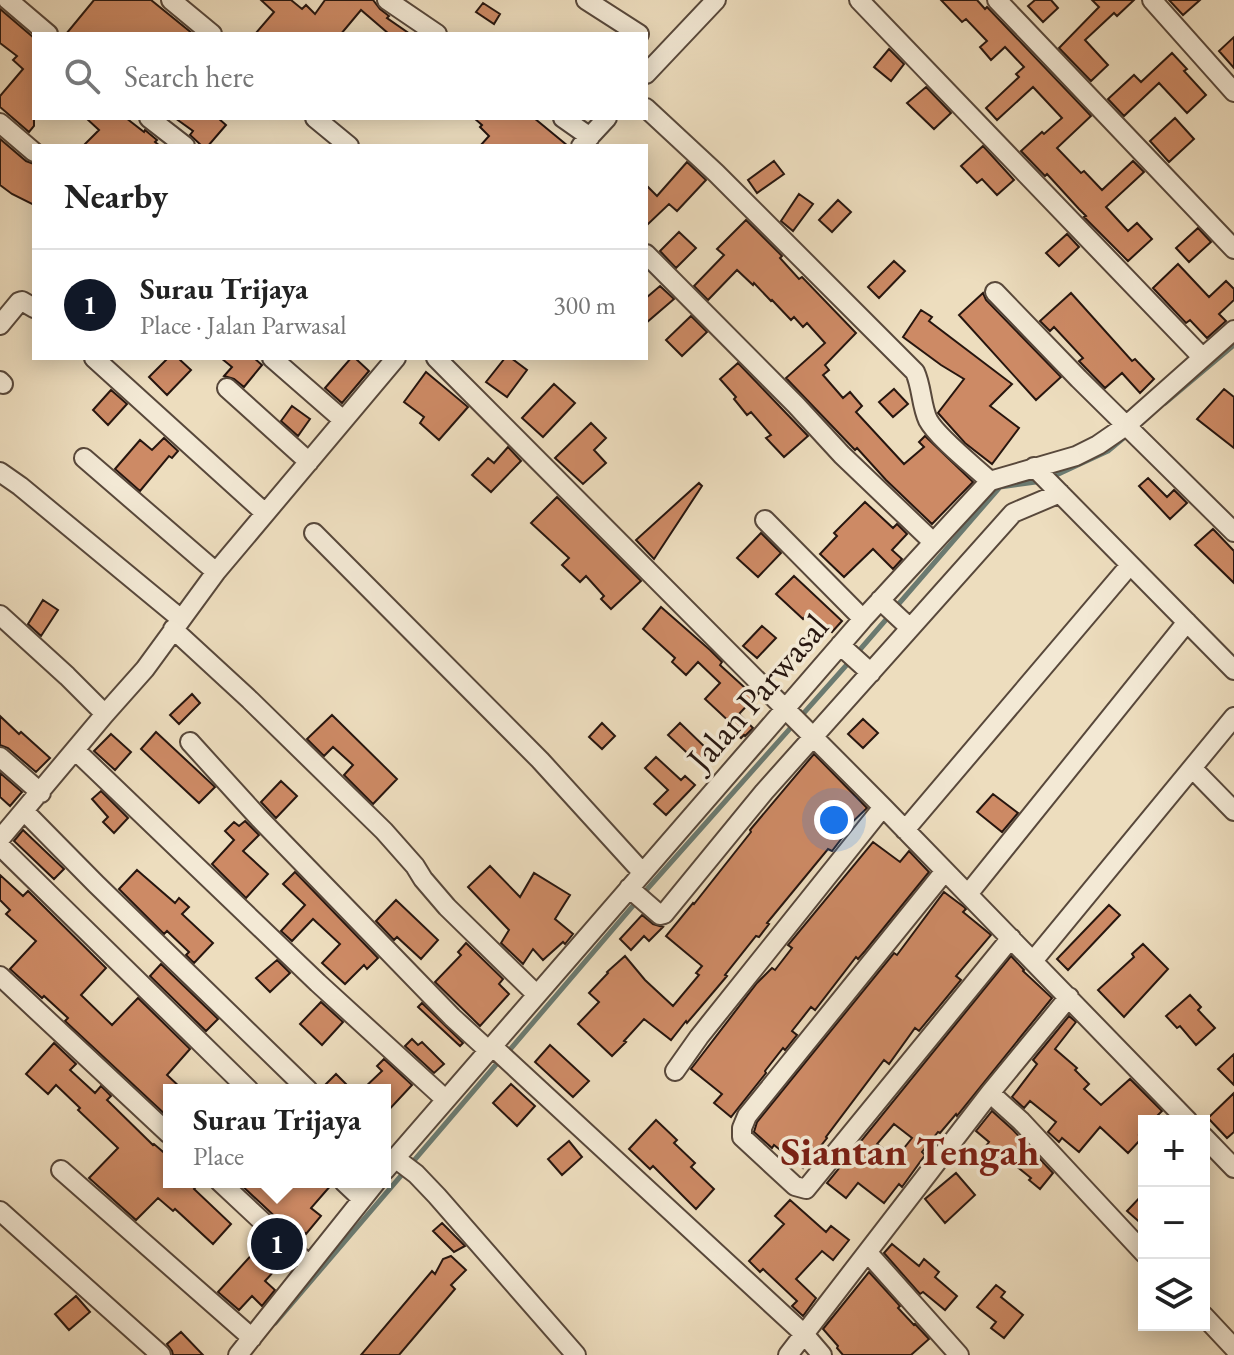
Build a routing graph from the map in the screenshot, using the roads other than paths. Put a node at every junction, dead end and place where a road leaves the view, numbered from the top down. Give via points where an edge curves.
1 (8, 0) edge
2 (171, 0) edge
3 (387, 0) edge
4 (586, 0) edge
5 (716, 0) edge
6 (859, 0) edge
7 (997, 0) edge
8 (1152, 0) edge
9 (46, 32) edge
10 (210, 32) edge
11 (434, 32) edge
12 (636, 32) edge
13 (648, 40) edge
14 (666, 51) junction
15 (648, 72) edge
16 (1234, 92) edge
17 (648, 110) edge
18 (152, 120) edge
19 (317, 120) edge
20 (565, 120) edge
21 (605, 120) edge
22 (0, 123) edge
23 (586, 141) edge
24 (182, 144) edge
25 (347, 144) edge
26 (32, 150) edge
27 (1234, 249) edge
28 (648, 256) edge
29 (995, 292) dead end
30 (32, 307) edge
31 (0, 325) edge
32 (1234, 330) edge
33 (1202, 357) junction
34 (96, 360) edge
35 (274, 360) edge
36 (394, 360) edge
37 (438, 360) edge
38 (227, 388) dead end
39 (343, 420) junction
40 (1129, 427) junction
41 (84, 458) dead end
42 (309, 462) junction
43 (1034, 467) junction
44 (0, 472) edge
45 (990, 481) junction
46 (1060, 493) junction
47 (265, 513) junction
48 (765, 520) dead end
49 (1234, 532) edge
50 (314, 533) dead end
51 (933, 542) junction
52 (1130, 565) junction
53 (216, 572) junction
54 (894, 614) junction
55 (0, 615) edge
56 (863, 619) junction
57 (1187, 622) junction
58 (177, 624) junction
59 (855, 659) junction
60 (1234, 670) edge
61 (105, 714) junction
62 (1234, 717) edge
63 (798, 723) junction
64 (190, 742) dead end
65 (75, 750) junction
66 (0, 757) edge
67 (1192, 768) junction
68 (41, 793) junction
69 (883, 807) junction
70 (24, 811) junction
71 (1234, 811) edge
72 (905, 830) junction
73 (0, 839) edge
74 (0, 846) edge
75 (945, 871) junction
76 (642, 872) junction
77 (968, 894) junction
78 (636, 895) junction
79 (1011, 938) junction
80 (1033, 961) junction
81 (0, 976) edge
82 (536, 994) junction
83 (1069, 997) junction
84 (496, 1053) junction
85 (675, 1071) dead end
86 (243, 1084) edge
87 (302, 1084) edge
88 (990, 1093) junction
89 (445, 1099) junction
90 (1182, 1115) edge
91 (163, 1128) edge
92 (1210, 1143) edge
93 (396, 1165) edge
94 (1234, 1168) edge
95 (61, 1170) dead end
96 (226, 1188) edge
97 (350, 1188) edge
98 (371, 1188) edge
99 (362, 1199) junction
100 (0, 1211) edge
101 (1138, 1247) edge
102 (868, 1253) junction
103 (309, 1265) junction
104 (1210, 1322) edge
105 (804, 1334) junction
106 (252, 1338) junction
107 (1234, 1348) edge
108 (161, 1355) edge
109 (238, 1355) edge
110 (576, 1355) edge
111 (788, 1355) edge
112 (822, 1355) edge
113 (959, 1355) edge

1 - 9 street
2 - 10 street
3 - 11 street
4 - 12 street
5 - 14 street
6 - 33 street
7 - 27 street
8 - 16 street
13 - 14 street
14 - 15 street
17 - 45 street via 915,372 934,429
18 - 24 street
19 - 25 street
20 - 23 street
21 - 23 street
22 - 26 street
28 - 51 street
29 - 40 street
30 - 31 street via 19,302
32 - 33 street, Jalan Parwasal
33 - 40 street, Jalan Parwasal
34 - 47 street
35 - 39 street
36 - 39 street
37 - 63 street
38 - 42 street
39 - 42 street
40 - 43 street, Jalan Parwasal via 1085,452
40 - 49 street
41 - 53 street
42 - 47 street
43 - 45 street, Jalan Parwasal
43 - 46 street
44 - 58 street
45 - 51 street, Jalan Parwasal
46 - 52 street
46 - 54 street via 1013,513
47 - 53 street
48 - 56 street
50 - 76 street via 540,760
51 - 54 street, Jalan Parwasal
52 - 57 street
52 - 72 street
53 - 58 street
54 - 56 street, Jalan Parwasal
54 - 59 street
55 - 61 street
56 - 59 street, Jalan Parwasal
57 - 60 street
57 - 77 street
58 - 61 street
58 - 82 street via 384,831 447,907
59 - 63 street, Jalan Parwasal
59 - 63 street
61 - 65 street
62 - 67 street
63 - 69 street
63 - 76 street, Jalan Parwasal
63 - 78 street via 764,792 668,910 660,915
64 - 84 street via 452,1017
65 - 68 street
65 - 89 street
66 - 68 street
67 - 71 street
67 - 80 street
68 - 70 street
69 - 72 street
69 - 85 street
70 - 73 street
70 - 87 street
72 - 75 street
74 - 86 street
75 - 77 street
75 - 79 street via 747,1116 742,1137 795,1186 806,1189
76 - 78 street, Jalan Parwasal
77 - 79 street
78 - 82 street, Jalan Parwasal
79 - 80 street
80 - 83 street
81 - 91 street
82 - 84 street, Jalan Parwasal
83 - 88 street
83 - 90 street
84 - 89 street, Jalan Parwasal
84 - 105 street
88 - 101 street
88 - 102 street
89 - 93 street, Jalan Parwasal
92 - 94 street
93 - 110 street
95 - 106 street
96 - 103 street
97 - 99 street
98 - 99 street
99 - 103 street
100 - 108 street
102 - 105 street
102 - 113 street
103 - 106 street
104 - 107 street
105 - 111 street
105 - 112 street
106 - 109 street

